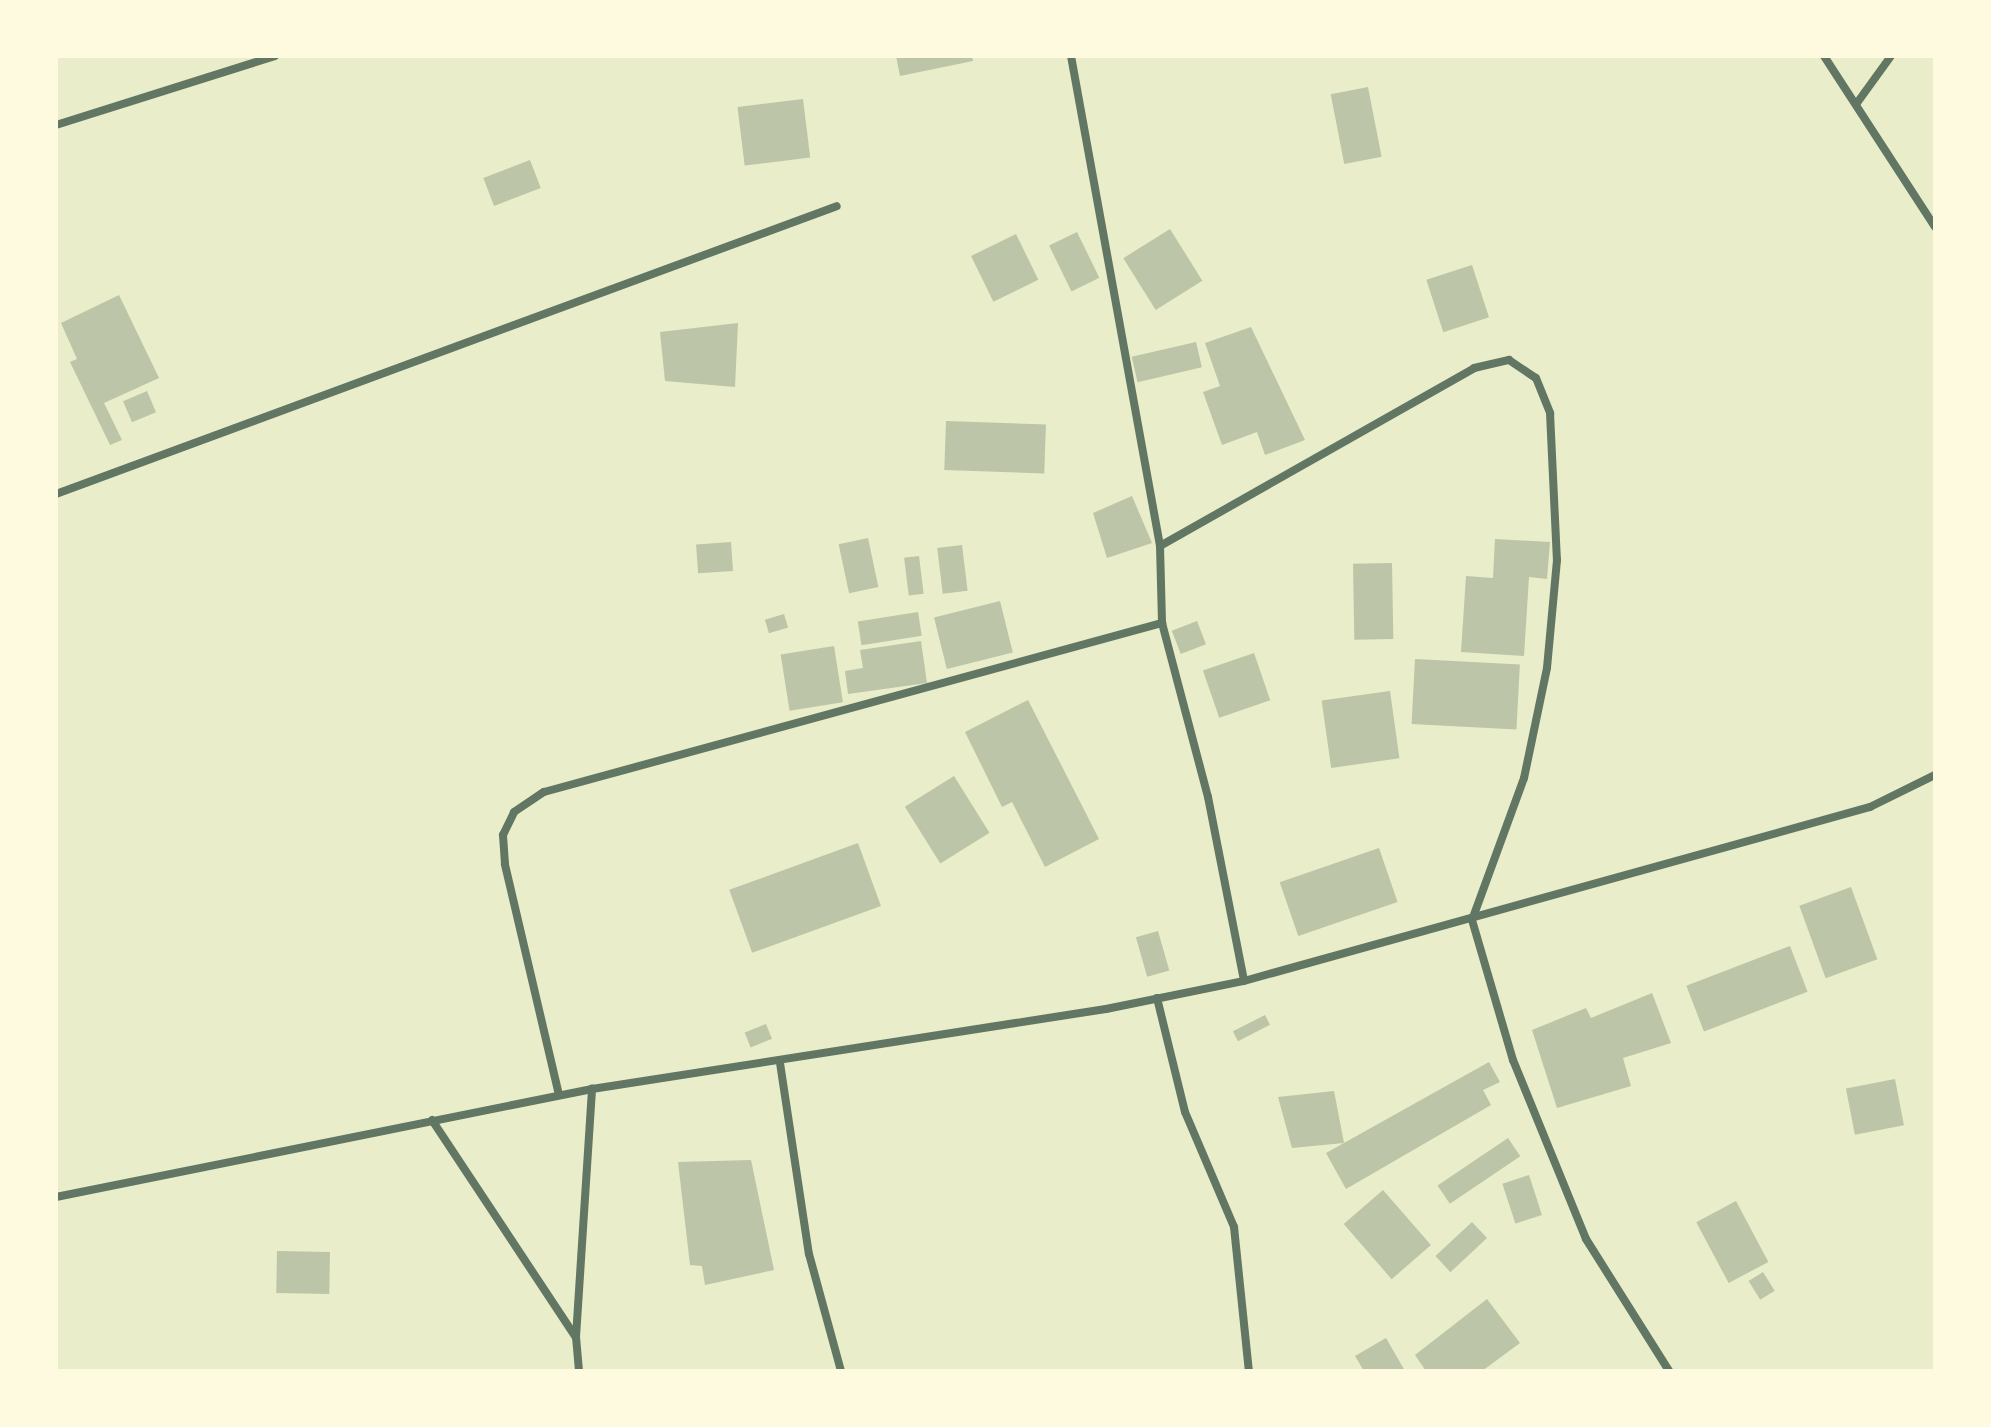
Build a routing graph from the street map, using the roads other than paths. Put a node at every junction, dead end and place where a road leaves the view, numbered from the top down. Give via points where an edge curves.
1 (275, 56) edge
2 (1071, 56) edge
3 (1824, 56) edge
4 (1891, 56) edge
5 (1857, 103) junction
6 (56, 125) edge
7 (837, 206) dead end
8 (1935, 227) edge
9 (56, 494) edge
10 (1160, 546) junction
11 (1162, 623) junction
12 (1935, 775) edge
13 (1472, 920) junction
14 (1244, 981) junction
15 (1157, 998) junction
16 (780, 1063) junction
17 (592, 1089) junction
18 (559, 1095) junction
19 (432, 1120) junction
20 (56, 1197) edge
21 (576, 1337) junction
22 (579, 1371) edge
23 (841, 1371) edge
24 (1249, 1371) edge
25 (1669, 1371) edge

1 - 6 street
2 - 10 street
3 - 5 street
4 - 5 street
5 - 8 street
7 - 9 street
10 - 11 street
10 - 13 street via 1474,368 1509,360 1536,378 1550,413 1557,560 1547,668 1524,778
11 - 14 street via 1208,797
11 - 18 street via 544,792 514,812 503,835 505,864
12 - 13 street via 1870,807
13 - 14 street
13 - 25 street via 1513,1060 1586,1239
14 - 15 street
15 - 16 street
15 - 24 street via 1185,1112 1234,1227
16 - 17 street
16 - 23 street via 809,1254
17 - 18 street
17 - 21 street
18 - 19 street
19 - 20 street
19 - 21 street
21 - 22 street

